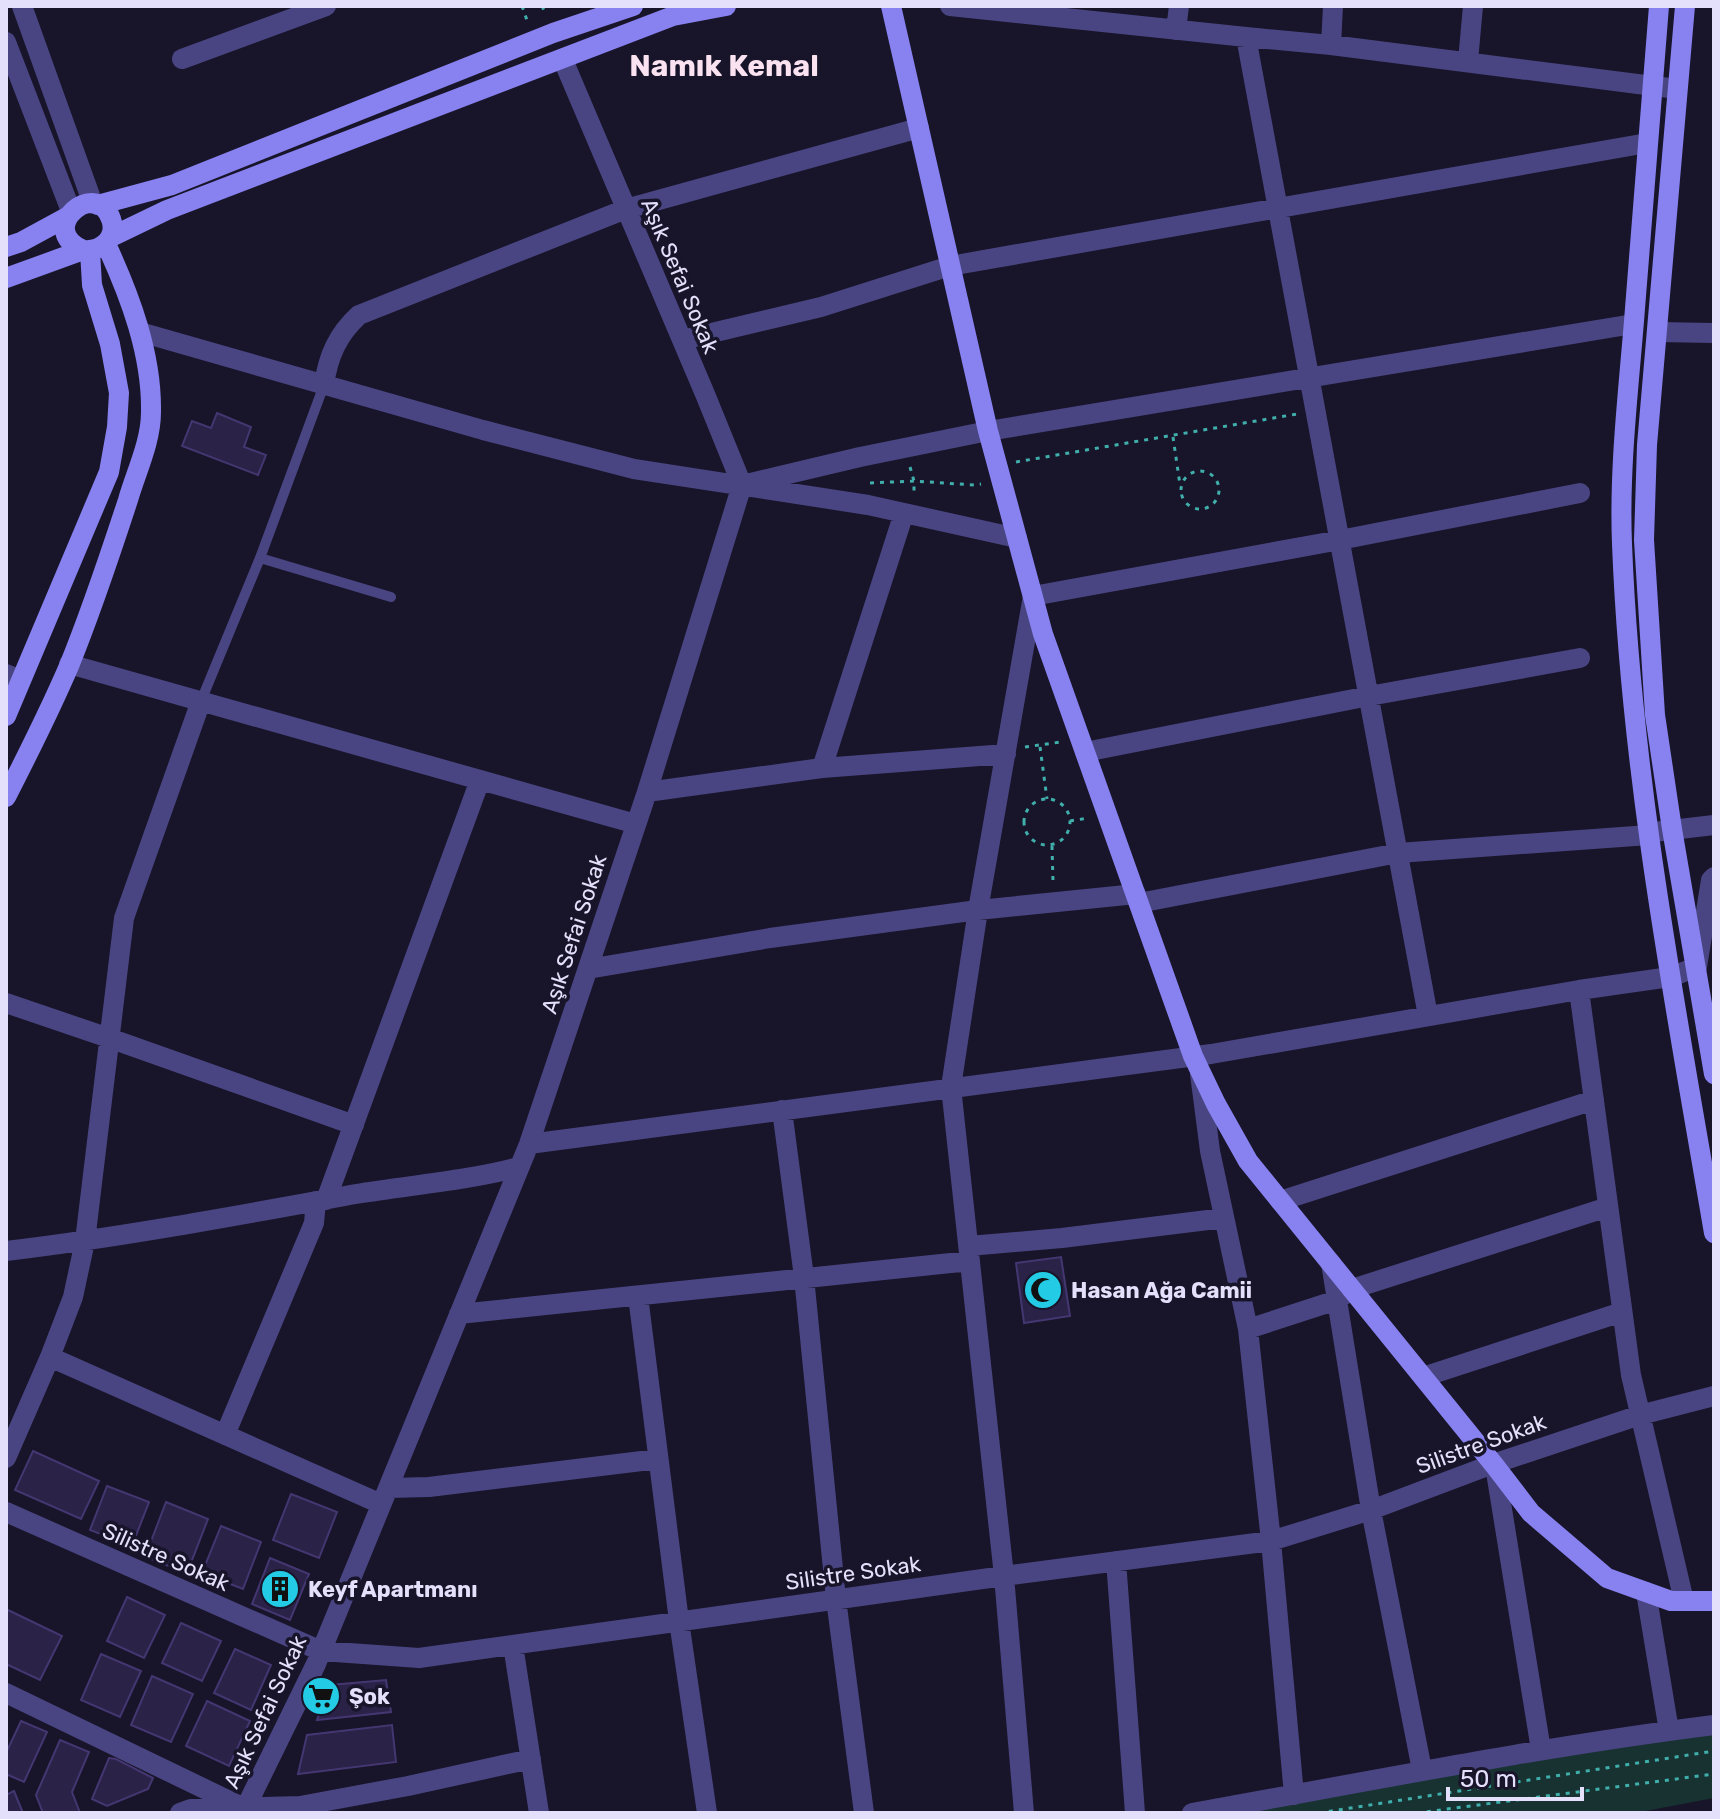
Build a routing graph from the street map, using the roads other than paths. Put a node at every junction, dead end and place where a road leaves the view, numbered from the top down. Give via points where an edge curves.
1 (22, 6) edge
2 (633, 6) edge
3 (726, 6) edge
4 (891, 6) edge
5 (950, 6) edge
6 (1179, 6) edge
7 (1333, 6) edge
8 (1473, 6) edge
9 (1659, 6) edge
10 (1685, 6) edge
11 (323, 7) edge
12 (1042, 11) edge
13 (1176, 30) junction
14 (1246, 37) junction
15 (6, 42) edge
16 (1331, 45) junction
17 (182, 59) dead end
18 (563, 60) junction
19 (1468, 61) junction
20 (1652, 87) junction
21 (1677, 89) junction
22 (919, 128) junction
23 (1647, 143) junction
24 (96, 204) junction
25 (626, 209) junction
26 (1278, 209) junction
27 (69, 214) junction
28 (98, 246) junction
29 (6, 247) edge
30 (950, 266) junction
31 (6, 278) edge
32 (1633, 324) junction
33 (140, 332) junction
34 (1657, 332) junction
35 (1714, 333) edge
36 (682, 340) junction
37 (1310, 377) junction
38 (324, 385) junction
39 (988, 431) junction
40 (742, 485) junction
41 (1580, 493) dead end
42 (904, 513) junction
43 (1017, 538) junction
44 (1340, 540) junction
45 (260, 558) junction
46 (1033, 596) junction
47 (391, 597) dead end
48 (1580, 658) dead end
49 (69, 664) junction
50 (14, 677) edge
51 (1369, 696) junction
52 (201, 701) junction
53 (6, 716) edge
54 (1083, 745) junction
55 (1006, 752) junction
56 (822, 768) junction
57 (480, 780) junction
58 (647, 792) junction
59 (6, 797) edge
60 (636, 824) junction
61 (1714, 825) edge
62 (1672, 829) junction
63 (1648, 834) junction
64 (1398, 853) junction
65 (1714, 877) edge
66 (1137, 899) junction
67 (978, 910) junction
68 (1697, 967) junction
69 (588, 969) junction
70 (1670, 977) junction
71 (1579, 990) junction
72 (6, 1003) edge
73 (1428, 1016) junction
74 (109, 1038) junction
75 (1196, 1061) junction
76 (1714, 1074) edge
77 (951, 1087) junction
78 (1594, 1100) junction
79 (782, 1110) junction
80 (354, 1125) junction
81 (529, 1144) junction
82 (519, 1167) junction
83 (321, 1200) junction
84 (1280, 1201) junction
85 (1608, 1207) junction
86 (1224, 1218) junction
87 (1714, 1233) edge
88 (85, 1241) junction
89 (6, 1251) edge
90 (969, 1253) junction
91 (804, 1277) junction
92 (1344, 1294) junction
93 (638, 1296) junction
94 (1622, 1312) junction
95 (459, 1314) junction
96 (1248, 1329) junction
97 (50, 1357) junction
98 (1423, 1377) junction
99 (1714, 1396) edge
100 (1640, 1415) junction
101 (225, 1435) junction
102 (6, 1458) edge
103 (658, 1459) junction
104 (1494, 1465) junction
105 (384, 1496) junction
106 (1371, 1510) junction
107 (6, 1512) edge
108 (1271, 1541) junction
109 (1116, 1561) junction
110 (1004, 1576) junction
111 (1646, 1592) junction
112 (836, 1599) junction
113 (1684, 1601) junction
114 (1714, 1601) edge
115 (679, 1621) junction
116 (513, 1645) junction
117 (321, 1651) junction
118 (6, 1693) edge
119 (1714, 1725) edge
120 (1669, 1731) junction
121 (1541, 1750) junction
122 (531, 1759) junction
123 (1422, 1770) junction
124 (1294, 1795) junction
125 (244, 1811) edge
126 (180, 1813) edge
127 (539, 1813) edge
128 (707, 1813) edge
129 (864, 1813) edge
130 (1024, 1813) edge
131 (1135, 1813) edge
132 (1192, 1813) edge

1 - 24 street
2 - 24 street via 172,185
3 - 18 street via 673,16
4 - 22 street
5 - 12 street
6 - 13 street
7 - 16 street
8 - 19 street
9 - 20 street
10 - 21 street
11 - 17 street
12 - 13 street
13 - 14 street
14 - 16 street
14 - 26 street
15 - 27 street
16 - 19 street
18 - 25 street, Aşık Sefai Sokak
18 - 28 street via 167,210
19 - 20 street
20 - 21 street
20 - 23 street
21 - 34 street
22 - 25 street
22 - 30 street
23 - 26 street
23 - 32 street
24 - 27 street via 82,204
24 - 28 street via 113,223
25 - 36 street, Aşık Sefai Sokak
25 - 38 street via 359,315 338,340
26 - 30 street
26 - 37 street
27 - 28 street via 67,237 77,247
27 - 29 street
28 - 31 street
28 - 33 street via 121,277
28 - 50 street via 92,285 119,393 109,472
30 - 36 street via 821,307
30 - 39 street
32 - 37 street
32 - 63 street via 1622,542
33 - 38 street
33 - 49 street via 151,387 149,434
34 - 35 street
34 - 62 street via 1644,540 1655,715
36 - 40 street, Aşık Sefai Sokak
37 - 39 street
37 - 44 street
38 - 40 street via 634,469
38 - 45 lane
39 - 40 street
39 - 43 street
40 - 42 street
40 - 58 street, Aşık Sefai Sokak
41 - 44 street
42 - 43 street
42 - 56 street
43 - 46 street
44 - 46 street
44 - 51 street
45 - 47 lane
45 - 52 lane
46 - 54 street
46 - 55 street
48 - 51 street
49 - 52 street
49 - 59 street
50 - 53 street
51 - 54 street
51 - 64 street
52 - 57 street
52 - 74 street via 124,918
54 - 66 street
55 - 56 street
55 - 67 street
56 - 58 street
57 - 60 street
57 - 80 street
58 - 60 street, Aşık Sefai Sokak
60 - 69 street, Aşık Sefai Sokak
61 - 62 street
62 - 63 street
62 - 68 street
63 - 64 street
63 - 70 street
64 - 66 street
64 - 73 street
65 - 68 street
66 - 67 street
66 - 75 street
67 - 69 street
67 - 77 street
68 - 70 street
68 - 76 street
69 - 81 street, Aşık Sefai Sokak
70 - 71 street
70 - 87 street
71 - 73 street
71 - 78 street
72 - 74 street
73 - 75 street
74 - 80 street
74 - 88 street
75 - 77 street
75 - 84 street via 1248,1161
75 - 86 street
77 - 79 street
77 - 90 street
78 - 84 street
78 - 85 street
79 - 81 street
79 - 91 street
80 - 83 street
81 - 82 street, Aşık Sefai Sokak
82 - 83 street
82 - 95 street, Aşık Sefai Sokak
83 - 88 street
83 - 101 street
84 - 92 street via 1331,1263
85 - 92 street
85 - 94 street
86 - 90 street
86 - 96 street
88 - 89 street
88 - 97 street via 73,1297
90 - 91 street
90 - 110 street
91 - 93 street
91 - 112 street
92 - 96 street
92 - 98 street
92 - 106 street
93 - 95 street
93 - 103 street
94 - 98 street
94 - 100 street
95 - 105 street, Aşık Sefai Sokak
96 - 108 street
97 - 101 street
97 - 102 street
98 - 104 street
99 - 100 street, Silistre Sokak
100 - 104 street, Silistre Sokak
100 - 113 street
101 - 105 street
103 - 105 street
103 - 115 street
104 - 106 street, Silistre Sokak
104 - 111 street via 1531,1513 1607,1578
104 - 121 street
105 - 117 street, Aşık Sefai Sokak
106 - 108 street, Silistre Sokak
106 - 123 street
107 - 117 street, Silistre Sokak
108 - 109 street, Silistre Sokak
108 - 124 street
109 - 110 street, Silistre Sokak
109 - 131 street
110 - 112 street, Silistre Sokak
110 - 130 street
111 - 113 street
111 - 120 street
112 - 115 street, Silistre Sokak
112 - 129 street
113 - 114 street
115 - 116 street, Silistre Sokak
115 - 128 street
116 - 117 street, Silistre Sokak via 419,1658
116 - 122 street
117 - 125 street, Aşık Sefai Sokak
118 - 125 street
119 - 120 street
120 - 121 street
121 - 123 street
122 - 125 street via 300,1806
122 - 127 street
123 - 124 street
124 - 132 street
125 - 126 street

